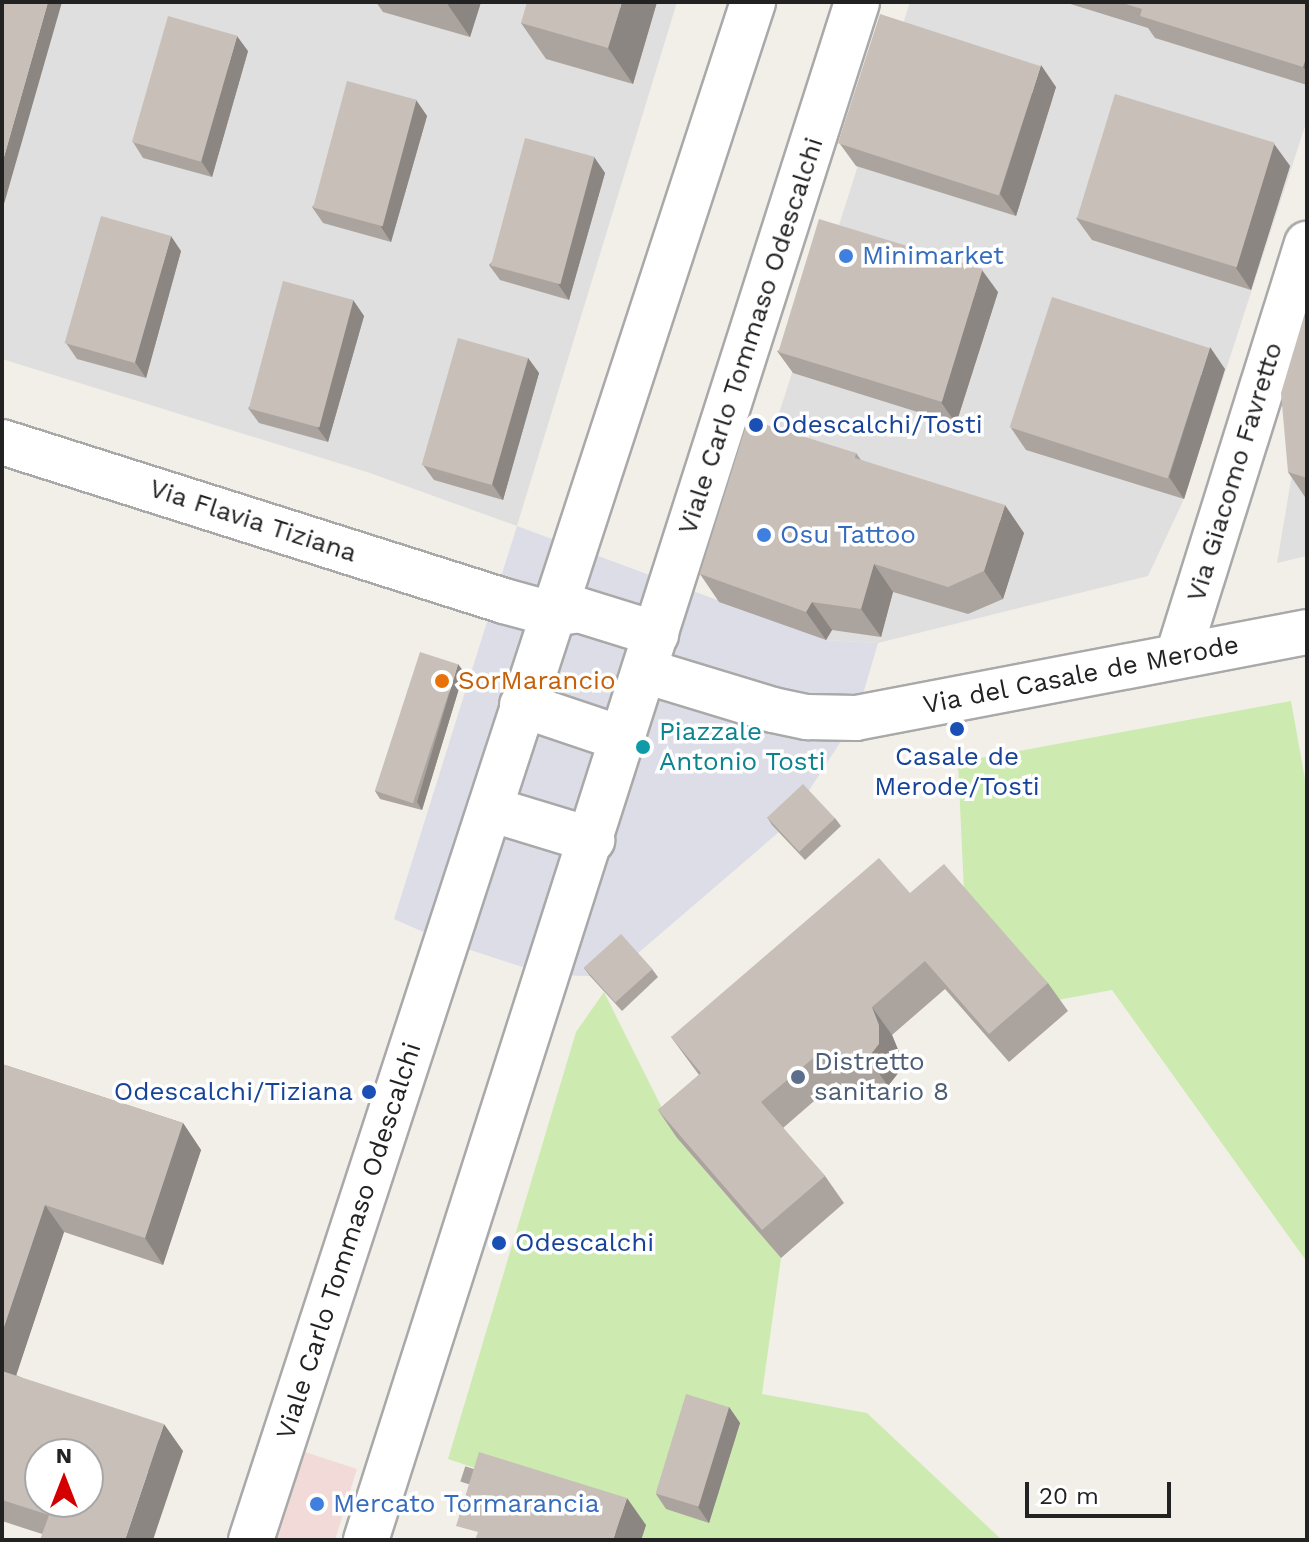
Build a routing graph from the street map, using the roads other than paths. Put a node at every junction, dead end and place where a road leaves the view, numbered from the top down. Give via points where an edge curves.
1 (753, 2) edge
2 (857, 2) edge
3 (1307, 244) edge
4 (2, 442) edge
5 (552, 614) junction
6 (1307, 632) edge
7 (650, 653) junction
8 (1178, 655) junction
9 (522, 705) junction
10 (623, 739) junction
11 (490, 809) junction
12 (592, 840) junction
13 (251, 1540) edge
14 (366, 1540) edge

1 - 5 street
2 - 7 street, Viale Carlo Tommaso Odescalchi
3 - 8 street, Via Giacomo Favretto
4 - 5 street, Via Flavia Tiziana
5 - 7 street via 579,610
5 - 9 street
6 - 8 street, Via del Casale de Merode
7 - 8 street, Via del Casale de Merode via 773,710 856,718
7 - 10 street
9 - 10 street
9 - 11 street
10 - 12 street
11 - 12 street
11 - 13 street, Viale Carlo Tommaso Odescalchi
12 - 14 street

